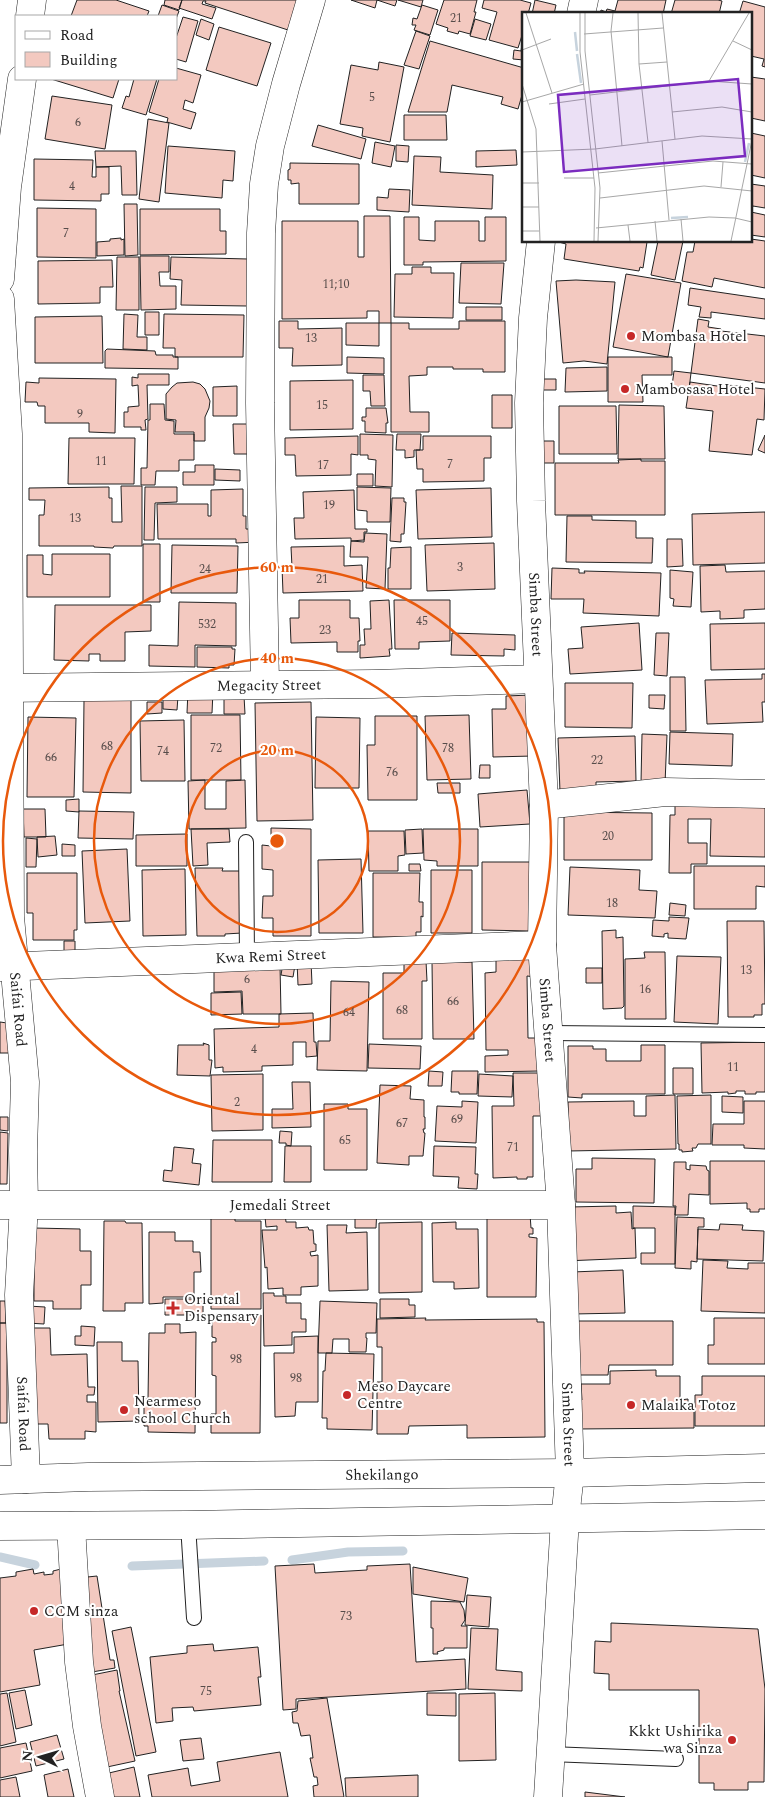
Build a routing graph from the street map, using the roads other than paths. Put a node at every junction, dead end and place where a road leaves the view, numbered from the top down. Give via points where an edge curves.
1 (32, 0) edge
2 (311, 0) edge
3 (30, 15) edge
4 (22, 80) edge
5 (541, 242) edge
6 (0, 279) edge
7 (0, 299) edge
8 (538, 679) junction
9 (265, 684) junction
10 (4, 688) edge
11 (765, 794) edge
12 (544, 805) junction
13 (246, 842) dead end
14 (542, 945) junction
15 (247, 957) junction
16 (7, 966) edge
17 (549, 1033) junction
18 (765, 1035) edge
19 (12, 1205) edge
20 (561, 1205) junction
21 (765, 1468) edge
22 (570, 1472) junction
23 (13, 1479) edge
24 (765, 1515) edge
25 (565, 1519) junction
26 (188, 1525) junction
27 (0, 1526) edge
28 (71, 1526) junction
29 (194, 1618) dead end
30 (550, 1754) junction
31 (676, 1760) dead end
32 (100, 1797) edge
33 (548, 1797) edge

1 - 3 street
2 - 9 street via 270,146 264,184 260,403
4 - 6 street via 7,187
5 - 8 street, Simba Street via 529,403
7 - 10 street, Saifai Road via 8,434
8 - 9 street, Megacity Street
8 - 12 street, Simba Street
9 - 10 street, Megacity Street
10 - 16 street, Saifai Road via 10,917
11 - 12 street via 665,792
12 - 14 street, Simba Street
13 - 15 lane
14 - 15 street, Kwa Remi Street
14 - 17 street, Simba Street
15 - 16 street, Kwa Remi Street
16 - 19 street, Saifai Road via 25,1082 23,1151
17 - 18 lane
17 - 20 street, Simba Street
19 - 20 street, Jemedali Street
19 - 23 street, Saifai Road via 19,1295
20 - 22 street, Simba Street
21 - 22 street, Shekilango
22 - 23 street, Shekilango
22 - 25 street, Simba Street
24 - 25 street
25 - 26 street
25 - 30 street, Simba Street
26 - 28 street
26 - 29 lane
27 - 28 street
28 - 32 street via 79,1662
30 - 31 lane
30 - 33 street, Simba Street

